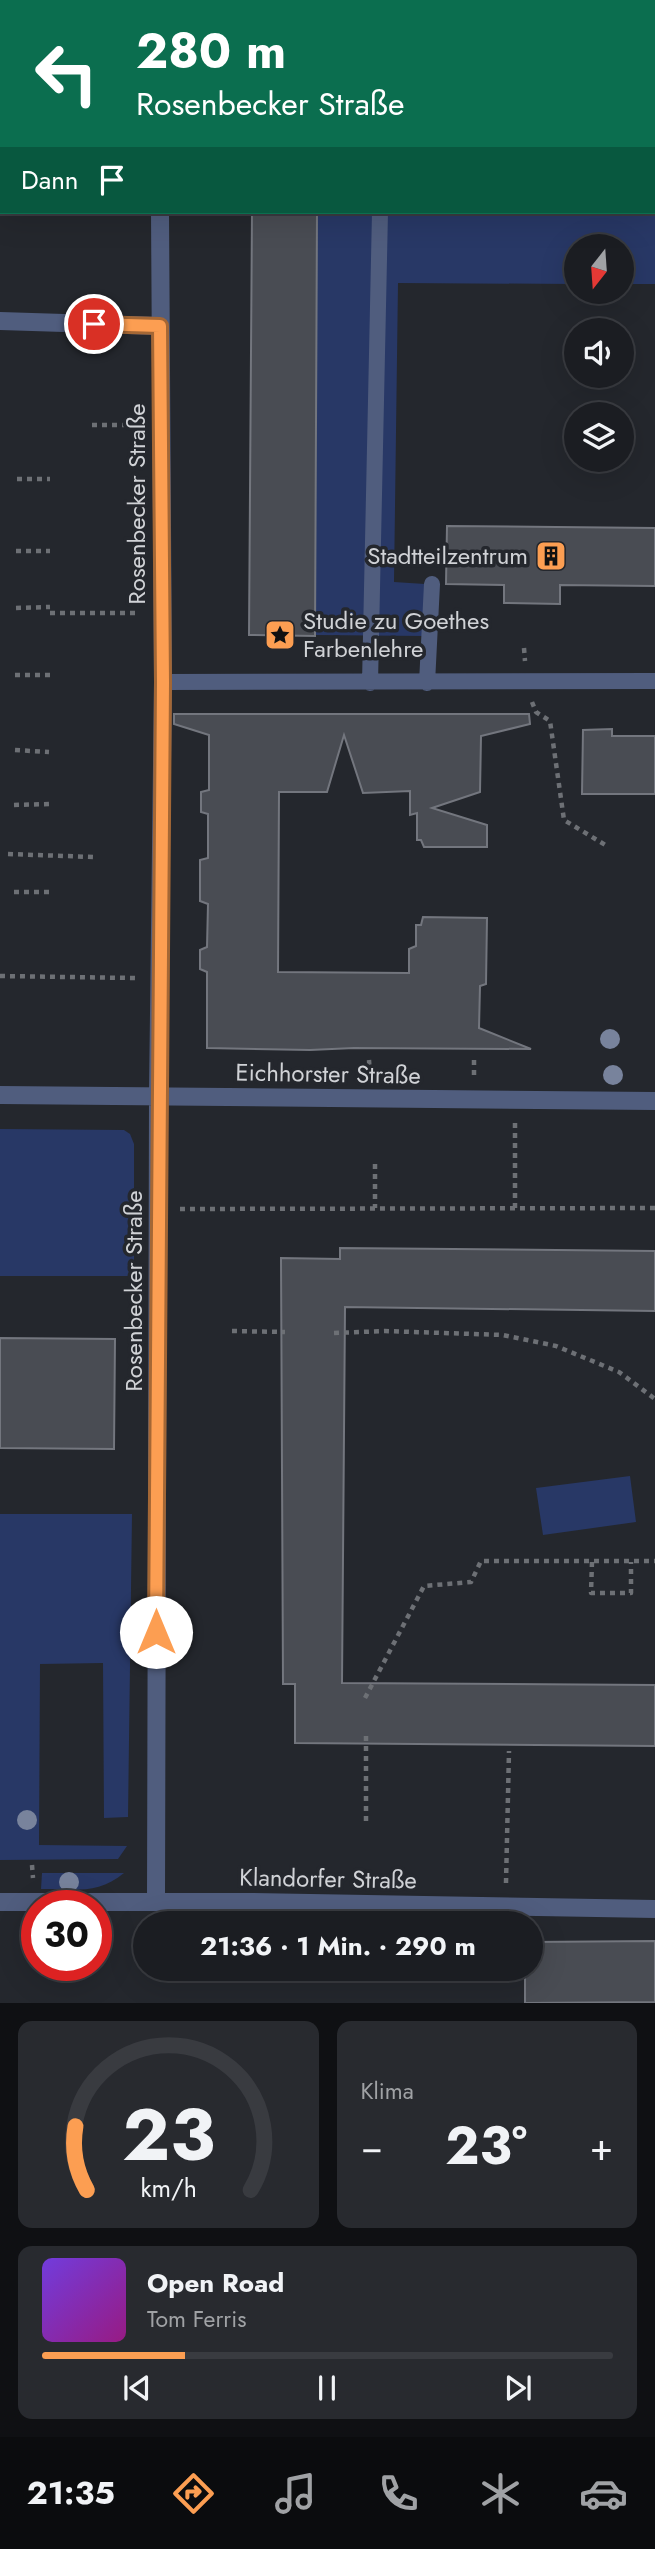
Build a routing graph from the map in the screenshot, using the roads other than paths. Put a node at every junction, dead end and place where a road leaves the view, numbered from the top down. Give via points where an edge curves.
1 (160, 214) edge
2 (380, 214) edge
3 (0, 321) edge
4 (160, 326) junction
5 (432, 584) dead end
6 (655, 681) edge
7 (163, 682) junction
8 (370, 683) junction
9 (427, 683) junction
10 (0, 1095) edge
11 (158, 1096) junction
12 (655, 1101) edge
13 (156, 1901) junction
14 (0, 1902) edge
15 (655, 1909) edge

1 - 4 street, Rosenbecker Straße
2 - 8 lane
3 - 4 street
4 - 7 street, Rosenbecker Straße
5 - 9 lane
6 - 9 lane
7 - 8 lane
7 - 11 street, Rosenbecker Straße
8 - 9 lane
10 - 11 street, Eichhorster Straße
11 - 12 street, Eichhorster Straße
11 - 13 street, Rosenbecker Straße
13 - 14 street, Klandorfer Straße
13 - 15 street, Klandorfer Straße

